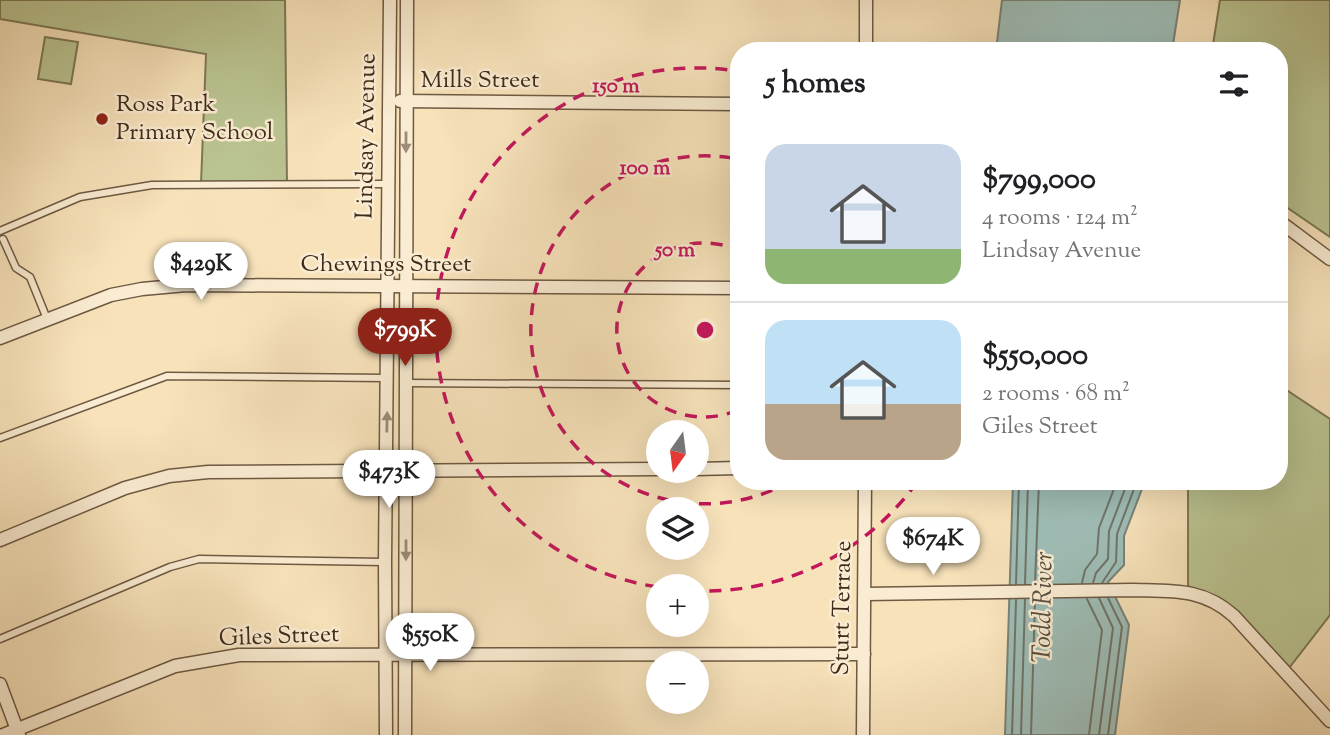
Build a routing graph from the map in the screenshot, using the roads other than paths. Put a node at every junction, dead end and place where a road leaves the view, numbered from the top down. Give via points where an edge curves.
1 (390, 0) edge
2 (407, 0) edge
3 (866, 0) edge
4 (866, 42) edge
5 (389, 100) junction
6 (407, 101) junction
7 (730, 104) edge
8 (388, 184) junction
9 (1288, 228) edge
10 (2, 235) edge
11 (1330, 259) edge
12 (387, 286) junction
13 (405, 286) junction
14 (730, 288) edge
15 (47, 319) junction
16 (0, 338) edge
17 (388, 379) junction
18 (405, 383) junction
19 (730, 385) edge
20 (0, 438) edge
21 (730, 468) edge
22 (646, 469) edge
23 (709, 469) edge
24 (405, 471) junction
25 (387, 472) junction
26 (865, 490) edge
27 (0, 540) edge
28 (385, 562) junction
29 (864, 594) junction
30 (0, 639) edge
31 (864, 654) junction
32 (387, 656) junction
33 (405, 656) junction
34 (0, 684) edge
35 (1330, 720) edge
36 (18, 732) edge
37 (4, 735) edge
38 (386, 735) edge
39 (405, 735) edge
40 (863, 735) edge

1 - 5 street, Lindsay Avenue
2 - 6 street, Lindsay Avenue
3 - 4 street
5 - 6 street, Mills Street
5 - 8 street, Lindsay Avenue
6 - 7 street, Mills Street
6 -> 13 street, Lindsay Avenue
8 - 10 lane via 152,185 80,197
8 - 12 street, Lindsay Avenue
9 - 11 street
10 - 15 lane via 16,268 30,276
12 - 13 street, Chewings Street
12 - 15 street, Chewings Street via 142,289 111,295
12 - 17 street, Lindsay Avenue
13 - 14 street, Chewings Street
13 - 18 street, Lindsay Avenue
15 - 16 street, Chewings Street
17 - 20 lane via 167,376
25 -> 17 street, Lindsay Avenue
18 - 19 lane
18 - 24 street, Lindsay Avenue
21 - 23 street
22 - 24 street
24 - 25 street
24 -> 33 street, Lindsay Avenue
25 - 27 street via 208,472 169,477 125,488
25 - 28 street, Lindsay Avenue
26 - 29 street, Sturt Terrace
28 - 30 lane via 200,559 170,567
28 - 32 street, Lindsay Avenue
29 - 31 street, Sturt Terrace
29 - 35 street via 1142,590 1206,596 1234,616
31 - 33 street, Giles Street
31 - 40 street, Sturt Terrace
32 - 33 street, Giles Street
32 - 36 street, Giles Street via 239,655 174,666
32 - 38 street, Lindsay Avenue
33 - 39 street, Lindsay Avenue
34 - 36 street
36 - 37 street, Giles Street

